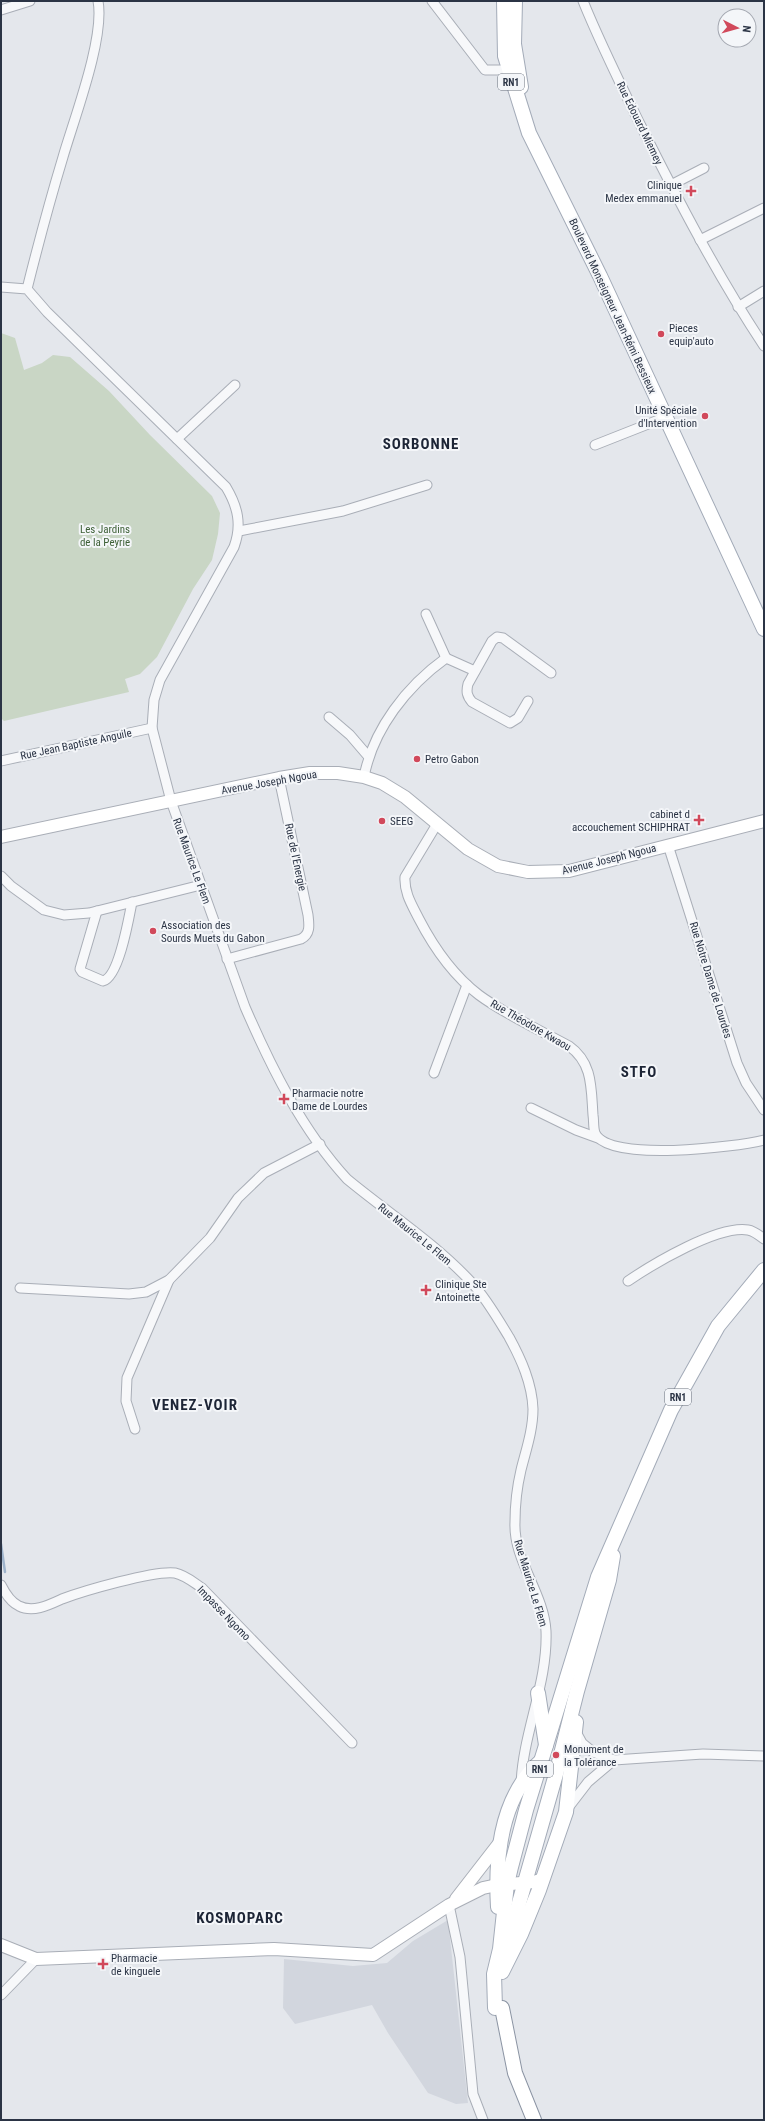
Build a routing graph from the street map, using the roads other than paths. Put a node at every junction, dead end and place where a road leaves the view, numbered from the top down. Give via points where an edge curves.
1 (30, 1) edge
2 (98, 1) edge
3 (432, 1) edge
4 (504, 1) edge
5 (515, 1) edge
6 (583, 1) edge
7 (15, 3) edge
8 (1, 10) edge
9 (508, 70) junction
10 (542, 158) junction
11 (704, 168) dead end
12 (671, 185) junction
13 (764, 208) edge
14 (700, 240) junction
15 (1, 287) edge
16 (27, 289) junction
17 (764, 291) edge
18 (738, 307) junction
19 (764, 346) edge
20 (235, 385) dead end
21 (666, 417) junction
22 (177, 439) junction
23 (595, 445) dead end
24 (427, 485) dead end
25 (239, 531) junction
26 (426, 614) dead end
27 (764, 629) edge
28 (446, 658) junction
29 (475, 671) junction
30 (551, 673) dead end
31 (528, 701) dead end
32 (329, 717) dead end
33 (152, 728) junction
34 (368, 756) junction
35 (1, 761) edge
36 (364, 776) junction
37 (279, 778) junction
38 (171, 801) junction
39 (764, 820) edge
40 (437, 824) junction
41 (1, 838) edge
42 (668, 845) junction
43 (1, 876) edge
44 (201, 885) junction
45 (132, 902) junction
46 (97, 911) junction
47 (227, 959) junction
48 (467, 985) junction
49 (434, 1073) dead end
50 (531, 1108) dead end
51 (764, 1110) edge
52 (598, 1138) junction
53 (764, 1140) edge
54 (320, 1144) junction
55 (764, 1239) edge
56 (764, 1270) edge
57 (169, 1280) junction
58 (628, 1281) dead end
59 (20, 1288) dead end
60 (135, 1429) dead end
61 (616, 1536) junction
62 (1, 1585) edge
63 (577, 1691) junction
64 (538, 1693) junction
65 (576, 1732) junction
66 (352, 1743) dead end
67 (546, 1756) junction
68 (764, 1756) edge
69 (614, 1760) junction
70 (556, 1774) junction
71 (520, 1786) junction
72 (569, 1796) junction
73 (566, 1812) junction
74 (502, 1839) junction
75 (543, 1879) junction
76 (525, 1883) junction
77 (502, 1884) junction
78 (452, 1903) junction
79 (1, 1945) edge
80 (36, 1960) junction
81 (502, 1972) junction
82 (1, 1995) edge
83 (498, 2008) junction
84 (483, 2120) edge
85 (524, 2120) edge
86 (534, 2120) edge

1 - 7 street
2 - 16 street via 98,32 90,66
3 - 9 street via 485,70
4 - 9 main road, Boulevard Monseigneur Jean-Rémi Bessieux / RN1 via 504,38
5 - 10 main road, Boulevard Monseigneur Jean-Rémi Bessieux / RN1 via 513,22 517,67 542,150
6 - 12 street, Rue Edouard Miemey
7 - 8 street
9 - 10 main road, Boulevard Monseigneur Jean-Rémi Bessieux / RN1 via 528,133
10 - 21 main road, Boulevard Monseigneur Jean-Rémi Bessieux / RN1
11 - 12 street
12 - 14 street, Rue Edouard Miemey
13 - 14 street
14 - 18 street, Rue Edouard Miemey
15 - 16 street
16 - 22 street via 47,312
17 - 18 street
18 - 19 street, Rue Edouard Miemey
20 - 22 street
21 - 23 street
21 - 27 main road, Boulevard Monseigneur Jean-Rémi Bessieux / RN1
22 - 25 street via 226,487 237,510
24 - 25 street via 342,511
25 - 33 street, Rue Maurice Le Flem via 226,562 160,680 154,700
26 - 28 street
28 - 29 street
28 - 34 street via 409,689
29 - 30 street via 492,641 498,637
29 - 31 street via 466,691 468,697 506,722 510,723 518,718
32 - 34 street via 350,735
33 - 35 street, Rue Jean Baptiste Anguile
33 - 38 street, Rue Maurice Le Flem
34 - 36 street
36 - 37 main road, Avenue Joseph Ngoua via 324,772
36 - 40 main road, Avenue Joseph Ngoua via 392,788
37 - 38 main road, Avenue Joseph Ngoua
37 - 47 street, Rue de l'Energie via 308,914 309,930 301,939
38 - 41 main road, Avenue Joseph Ngoua
38 - 44 street, Rue Maurice Le Flem
39 - 42 main road, Avenue Joseph Ngoua
40 - 42 main road, Avenue Joseph Ngoua via 468,850 482,858 498,866 528,872 569,871
40 - 48 street, Rue Théodore Kwaou via 405,877 404,885 411,905 424,928
42 - 51 street, Rue Notre Dame de Lourdes via 737,1064
43 - 46 street via 44,910 64,915
44 - 45 street
44 - 47 street, Rue Maurice Le Flem
45 - 46 street
45 - 46 street via 124,941 109,977 103,981 80,970
47 - 54 street, Rue Maurice Le Flem via 260,1040 290,1097
48 - 49 street
48 - 52 street, Rue Théodore Kwaou via 492,1004 580,1054 588,1067 594,1127
50 - 52 street
52 - 53 street via 609,1145 625,1148 676,1151
54 - 57 street via 257,1179 238,1198 210,1238
54 - 64 street, Rue Maurice Le Flem via 347,1179 431,1245 474,1284 501,1324 524,1366 533,1409 531,1430 516,1496 514,1523 516,1539 546,1628 544,1664
55 - 58 street via 746,1230 708,1238 644,1270
56 - 61 main road, RN1 via 718,1326 671,1410
57 - 59 street via 146,1292 129,1294
57 - 60 street via 128,1378 126,1401
61 - 63 main road, RN1 via 609,1580
61 - 67 main road, RN1 via 598,1577
62 - 66 street, Impasse Ngomo via 12,1602 35,1609 79,1593 152,1574 182,1575 202,1588
63 - 65 main road
63 - 70 main road, RN1
64 - 67 main road
64 - 71 street, Rue Maurice Le Flem via 522,1764
65 - 69 street via 582,1743 593,1752
65 - 72 main road
67 - 70 main road
67 - 71 main road
67 - 77 main road, RN1
68 - 69 street via 703,1754
69 - 73 street via 588,1782
70 - 72 main road
70 - 76 main road, RN1
71 - 74 main road via 510,1806
72 - 73 main road
73 - 75 main road
74 - 77 main road
74 - 78 main road
75 - 76 main road
75 - 81 main road via 521,1934
76 - 77 main road
76 - 81 main road, RN1
77 - 78 main road via 483,1888
77 - 83 main road, RN1 via 500,1949 494,1974
78 - 80 main road via 373,1955 274,1950
78 - 84 street via 460,1957 473,2094
79 - 80 main road
80 - 82 street
81 - 83 main road, RN1
83 - 85 main road, RN1 via 507,2076
83 - 86 main road, RN1 via 515,2073

